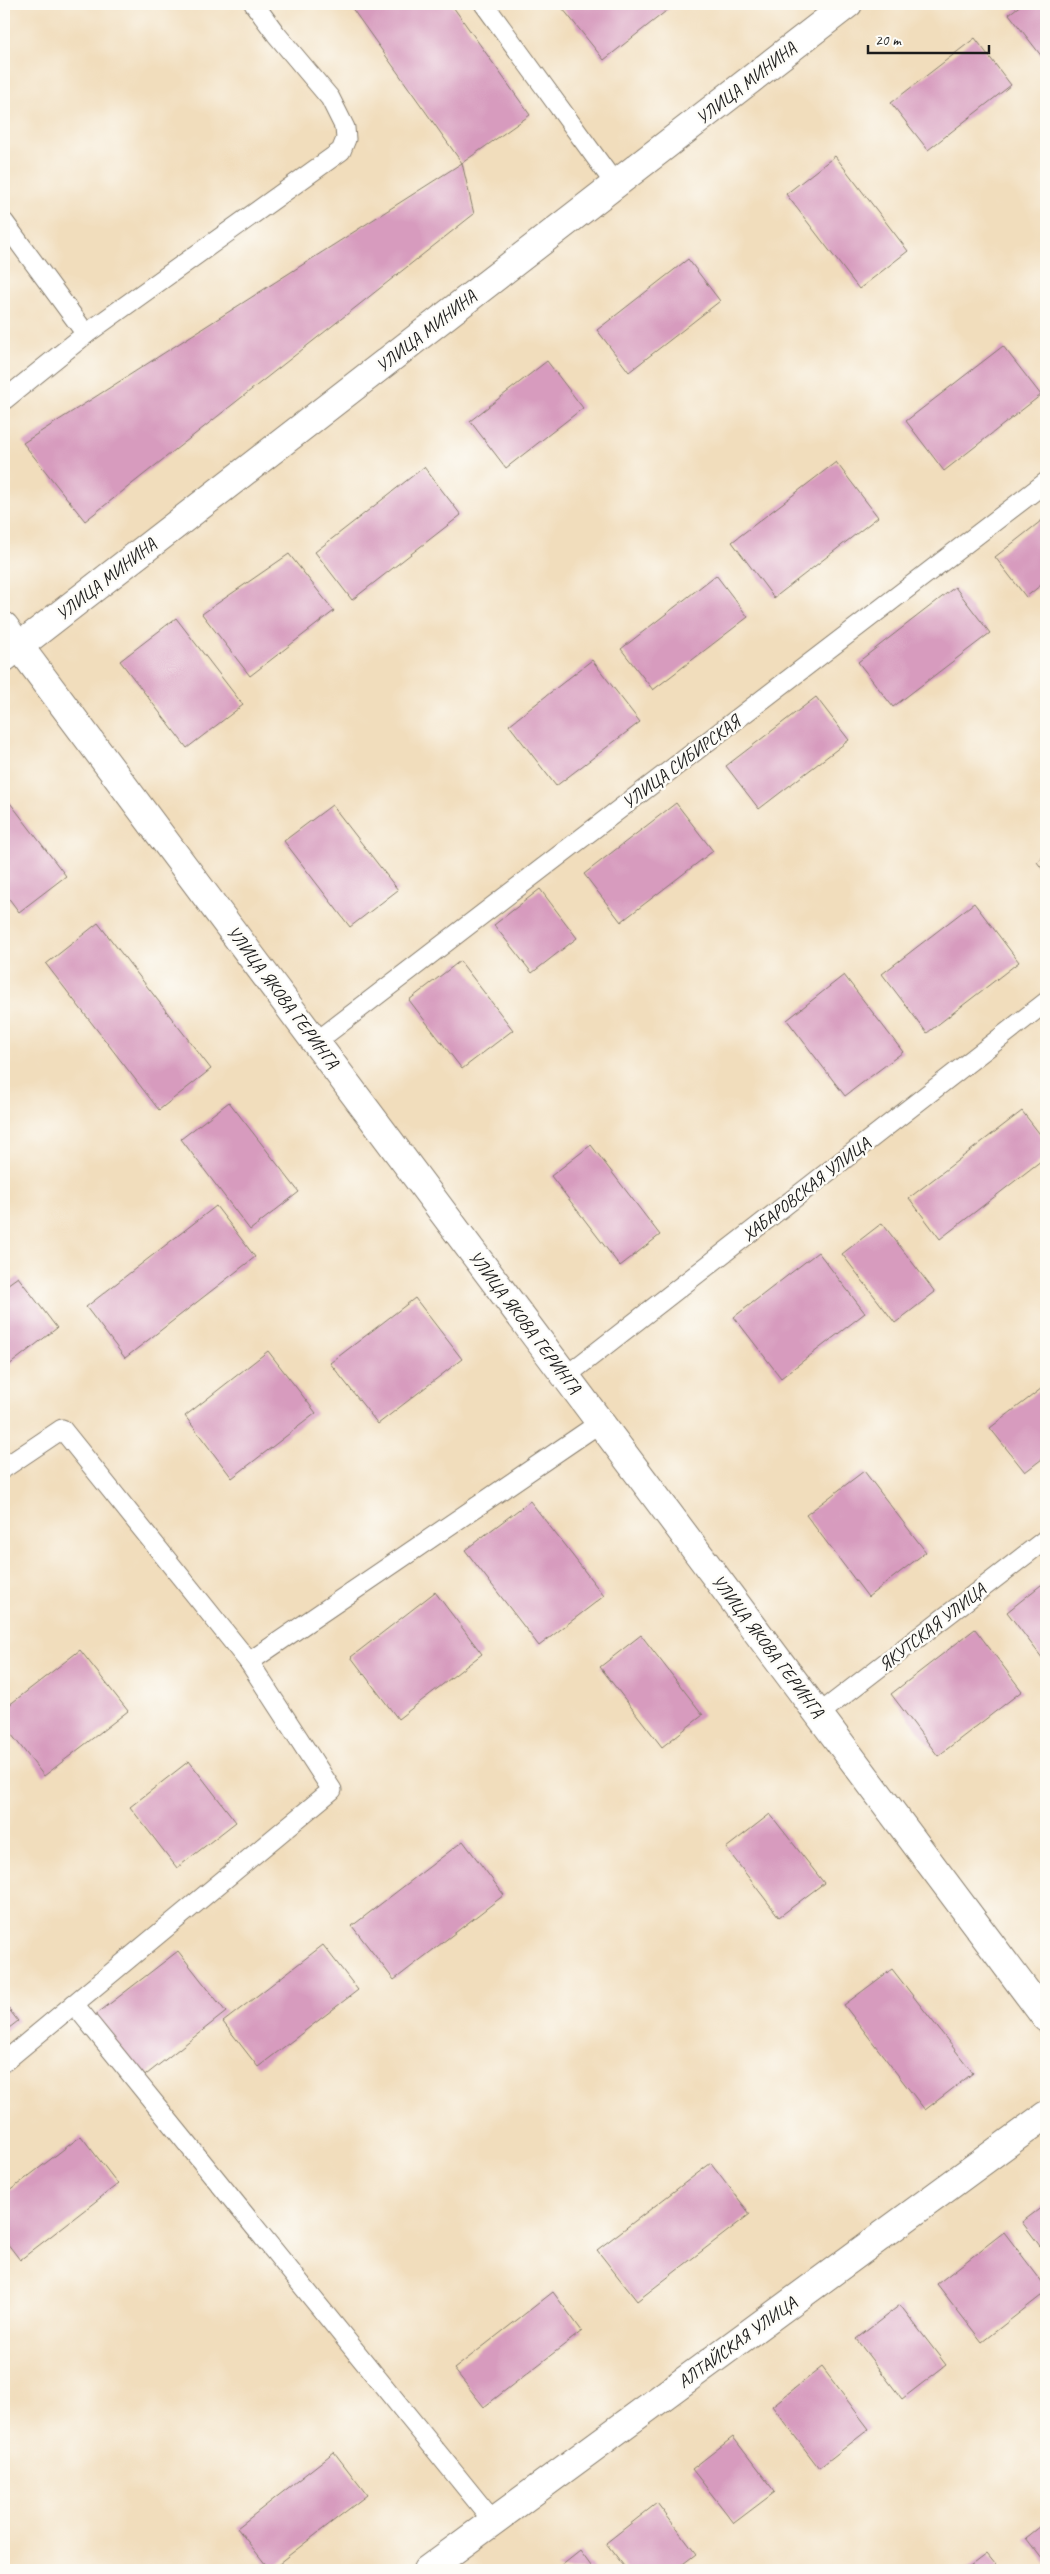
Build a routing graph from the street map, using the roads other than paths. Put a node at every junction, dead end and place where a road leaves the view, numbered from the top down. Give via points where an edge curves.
1 (254, 4) edge
2 (484, 4) edge
3 (845, 5) edge
4 (615, 184) junction
5 (4, 222) edge
6 (86, 334) junction
7 (4, 400) edge
8 (1046, 482) edge
9 (9, 644) edge
10 (1046, 1002) edge
11 (316, 1042) junction
12 (566, 1376) junction
13 (601, 1422) junction
14 (4, 1468) edge
15 (1046, 1540) edge
16 (249, 1662) junction
17 (819, 1714) junction
18 (74, 2004) junction
19 (1046, 2018) edge
20 (4, 2062) edge
21 (1046, 2115) edge
22 (493, 2521) junction
23 (428, 2570) edge

1 - 6 lane via 330,98 345,128 346,140 341,151
2 - 4 lane
3 - 4 street, УЛИЦА МИНИНА
4 - 9 street, УЛИЦА МИНИНА
5 - 6 lane
6 - 7 lane
8 - 11 lane, УЛИЦА СИБИРСКАЯ
9 - 11 street, УЛИЦА ЯКОВА ГЕРИНГА
10 - 12 lane, ХАБАРОВСКАЯ УЛИЦА
11 - 12 street, УЛИЦА ЯКОВА ГЕРИНГА
12 - 13 street, УЛИЦА ЯКОВА ГЕРИНГА
13 - 16 lane
13 - 17 street, УЛИЦА ЯКОВА ГЕРИНГА
14 - 16 lane via 62,1429
15 - 17 lane, ЯКУТСКАЯ УЛИЦА
16 - 18 lane via 332,1790
17 - 19 street, УЛИЦА ЯКОВА ГЕРИНГА
18 - 20 lane
18 - 22 lane
21 - 22 street, АЛТАЙСКАЯ УЛИЦА
22 - 23 street, АЛТАЙСКАЯ УЛИЦА

